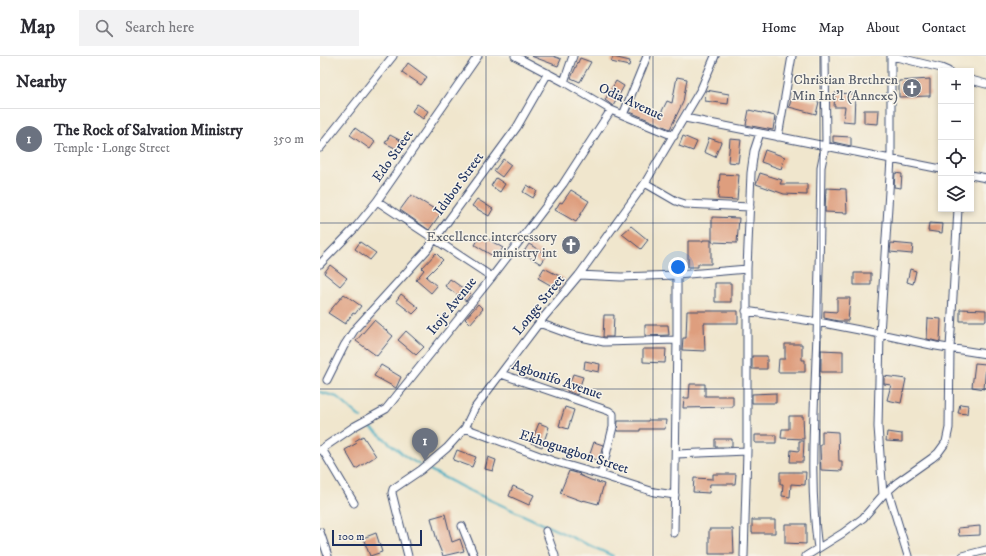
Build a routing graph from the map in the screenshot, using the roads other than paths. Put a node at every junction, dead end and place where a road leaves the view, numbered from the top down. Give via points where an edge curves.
1 (393, 56) edge
2 (478, 56) edge
3 (515, 56) edge
4 (573, 56) edge
5 (647, 56) edge
6 (715, 56) edge
7 (792, 56) edge
8 (825, 56) edge
9 (892, 56) edge
10 (941, 68) edge
11 (548, 73) junction
12 (974, 81) edge
13 (564, 82) junction
14 (986, 84) edge
15 (611, 110) junction
16 (623, 115) junction
17 (685, 118) junction
18 (760, 133) junction
19 (674, 136) junction
20 (778, 137) junction
21 (824, 146) junction
22 (320, 148) edge
23 (891, 159) junction
24 (938, 168) edge
25 (974, 176) edge
26 (986, 178) edge
27 (645, 183) junction
28 (377, 201) junction
29 (750, 207) junction
30 (958, 212) edge
31 (435, 238) junction
32 (320, 264) edge
33 (747, 269) junction
34 (579, 275) junction
35 (677, 275) junction
36 (492, 277) junction
37 (746, 312) junction
38 (818, 322) junction
39 (539, 323) junction
40 (880, 334) junction
41 (677, 340) junction
42 (950, 348) junction
43 (986, 354) edge
44 (501, 374) junction
45 (327, 380) dead end
46 (465, 428) junction
47 (321, 450) edge
48 (747, 451) junction
49 (676, 454) junction
50 (601, 475) junction
51 (886, 493) junction
52 (676, 495) junction
53 (354, 503) dead end
54 (462, 526) dead end
55 (546, 531) dead end
56 (320, 532) edge
57 (674, 533) dead end
58 (818, 548) junction
59 (986, 550) edge
60 (328, 556) edge
61 (408, 556) edge
62 (474, 556) edge
63 (555, 556) edge
64 (744, 556) edge
65 (806, 556) edge
66 (908, 556) edge
67 (962, 556) edge

1 - 22 street
2 - 28 street, Edo Street
3 - 11 street, Odia Avenue
4 - 13 street
5 - 16 street
6 - 17 street, Longe Street
7 - 20 street
8 - 21 street
9 - 10 street
9 - 23 street
11 - 13 street, Odia Avenue
11 - 31 street, Idubor Street via 516,126
12 - 14 street
13 - 15 street, Odia Avenue
15 - 16 street, Odia Avenue
15 - 36 street, Itoje Avenue via 563,184
16 - 19 street, Odia Avenue
17 - 18 street
17 - 19 street, Longe Street
18 - 20 street
18 - 29 street via 750,173
19 - 27 street, Longe Street
20 - 21 street
21 - 23 street
21 - 38 street via 821,166
23 - 24 street
23 - 40 street
25 - 26 street
27 - 29 street via 685,204
27 - 34 street, Longe Street
28 - 31 street
28 - 32 street, Edo Street
29 - 33 street
30 - 42 street
31 - 36 street
31 - 45 street, Idubor Street via 355,329
33 - 35 street
33 - 37 street
34 - 35 street
34 - 39 street, Longe Street
35 - 41 street
36 - 47 street, Itoje Avenue via 386,409 355,426
37 - 38 street
37 - 48 street
38 - 40 street
38 - 58 street via 813,434 814,519
39 - 41 street via 572,335 604,342
39 - 44 street, Longe Street
40 - 42 street
40 - 51 street via 878,427
41 - 49 street
42 - 43 street
42 - 51 street via 949,428 946,442 938,453
44 - 46 street, Longe Street via 474,409
44 - 50 street, Agbonifo Avenue via 613,414 613,427
46 - 50 street, Ekhoguagbon Street via 553,461
46 - 61 street, Longe Street via 447,448 393,489
47 - 53 street
48 - 49 street
48 - 64 street
49 - 52 street
50 - 52 street, Ekhoguagbon Street via 654,492
51 - 58 street via 863,518
51 - 66 street
52 - 57 street
54 - 62 street
55 - 63 street
56 - 60 street
58 - 65 street
59 - 67 street

